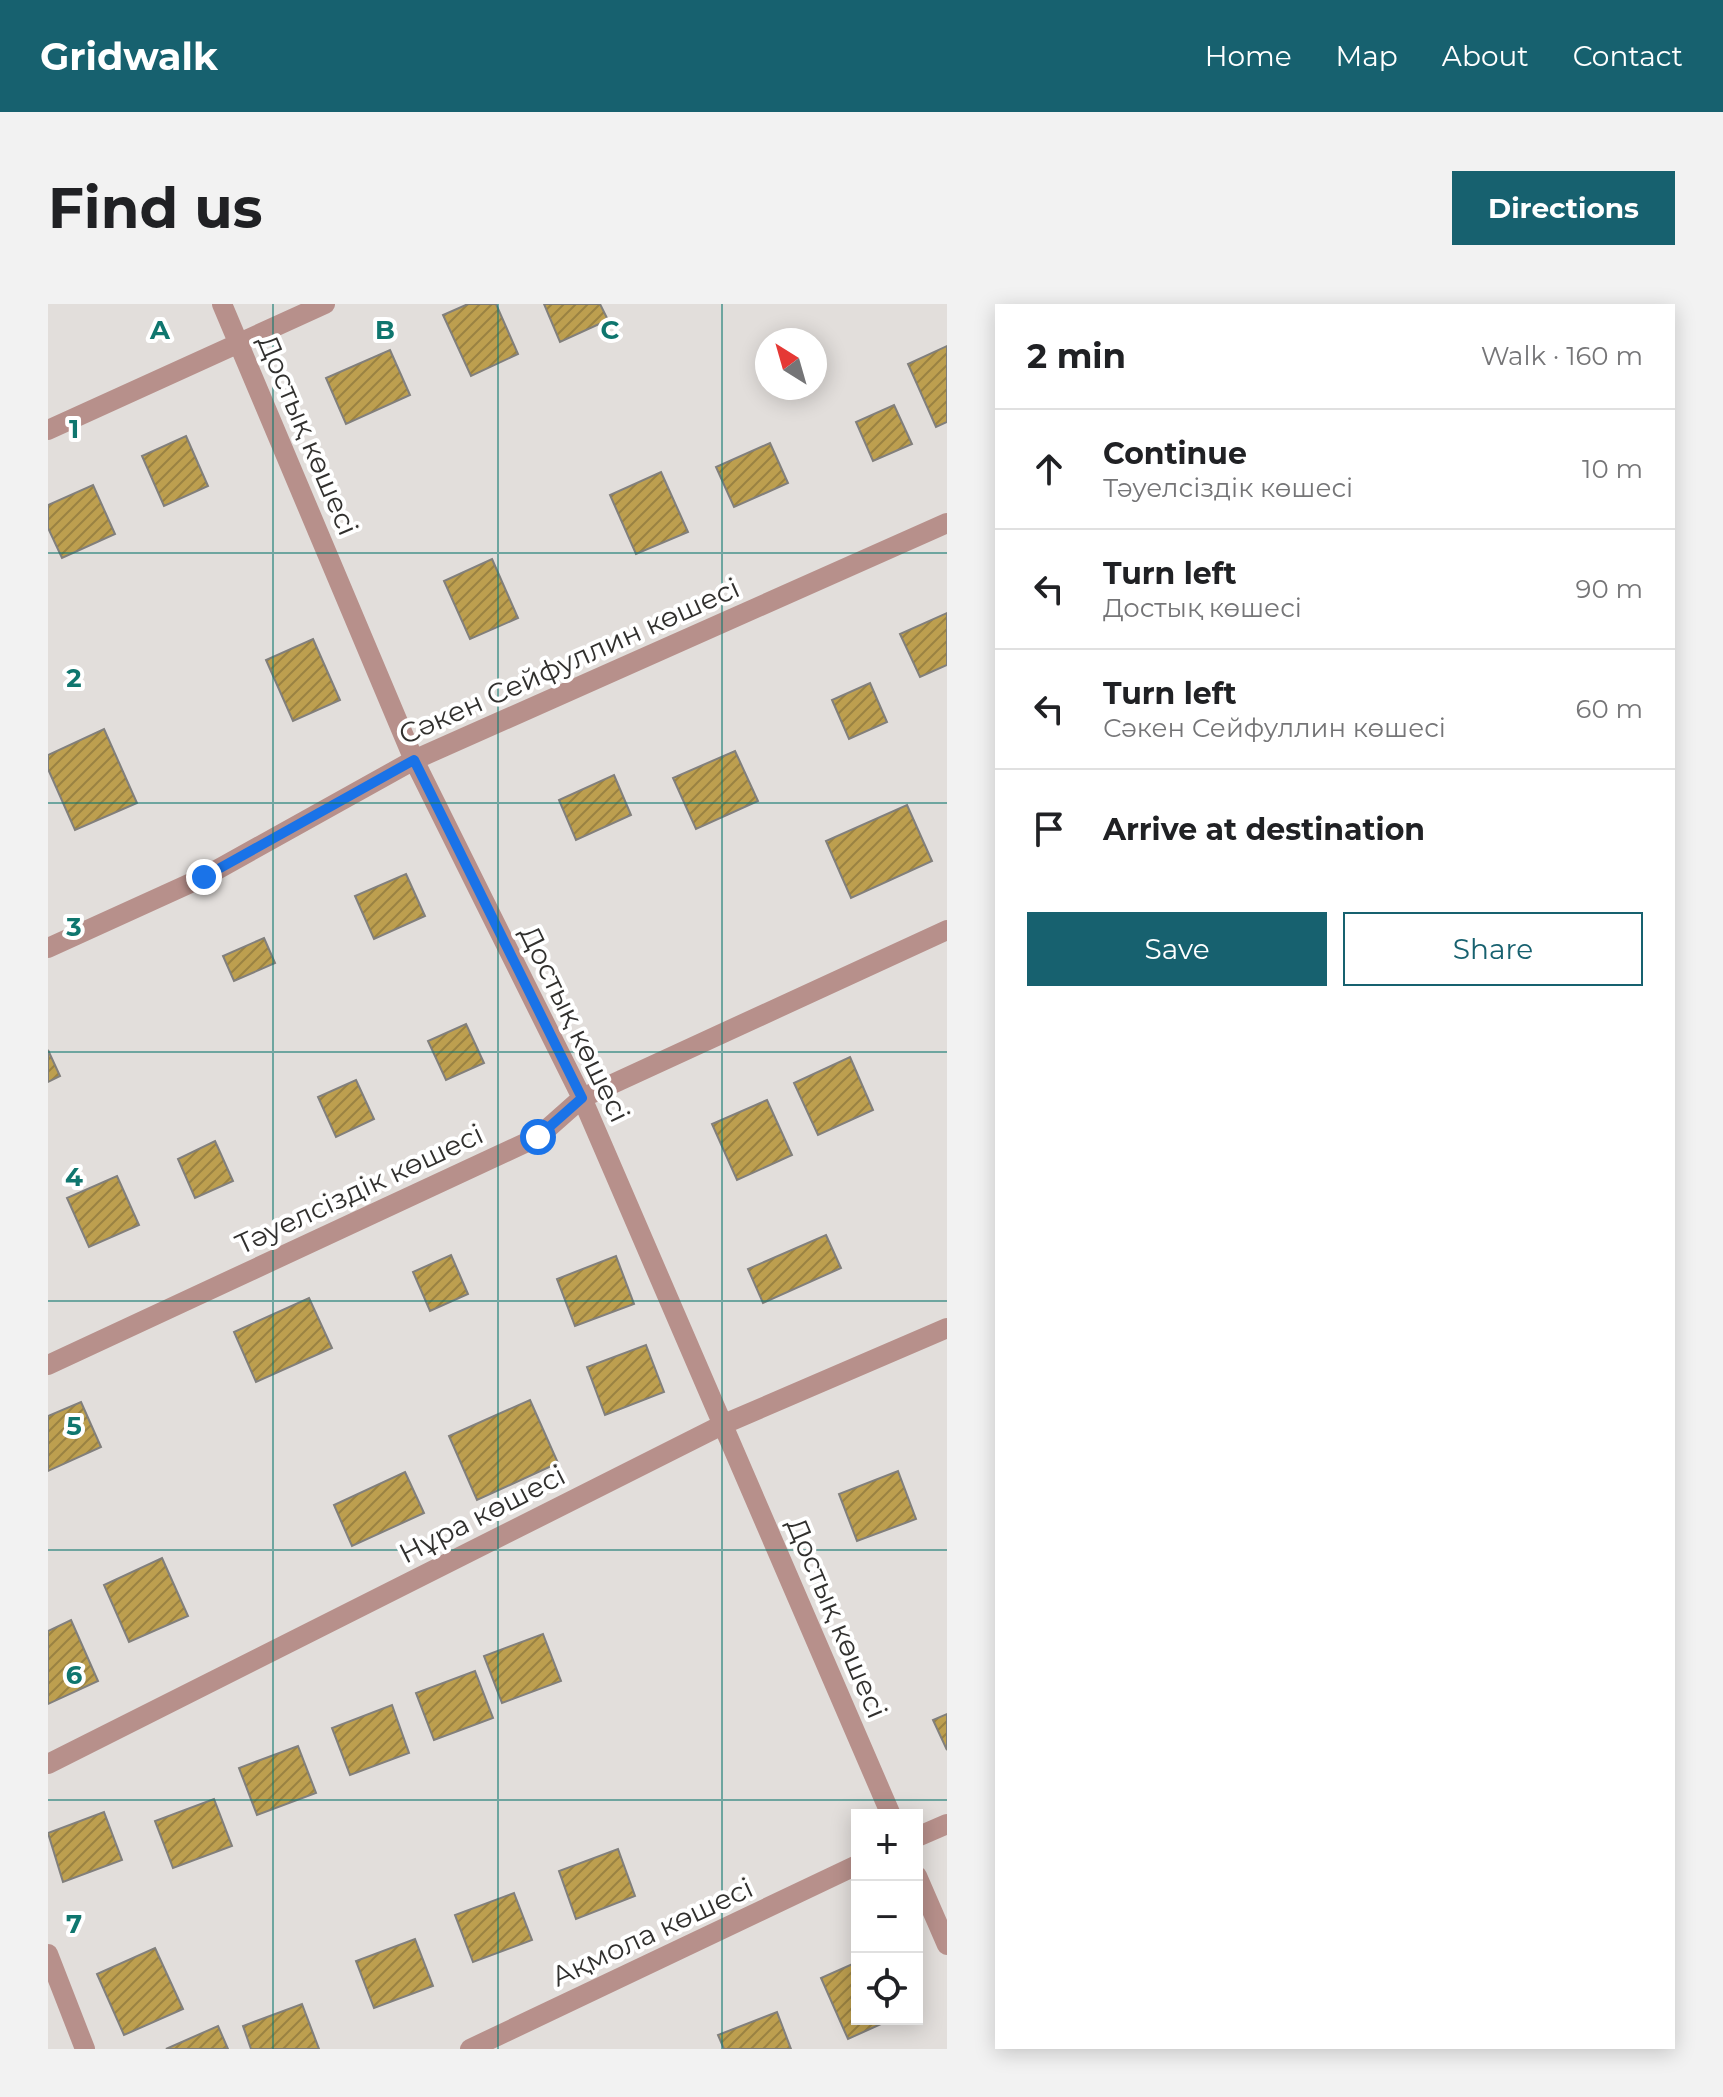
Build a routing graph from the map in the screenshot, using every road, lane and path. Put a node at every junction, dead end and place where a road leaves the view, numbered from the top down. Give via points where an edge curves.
1 (222, 304) edge
2 (325, 304) edge
3 (239, 343) junction
4 (48, 430) edge
5 (947, 523) edge
6 (414, 760) junction
7 (947, 930) edge
8 (48, 948) edge
9 (582, 1098) junction
10 (947, 1328) edge
11 (48, 1365) edge
12 (724, 1424) junction
13 (48, 1764) edge
14 (888, 1809) edge
15 (947, 1824) edge
16 (923, 1834) edge
17 (851, 1868) edge
18 (919, 1881) edge
19 (947, 1945) edge
20 (48, 1954) edge
21 (85, 2049) edge
22 (470, 2049) edge

1 - 3 street, Достық көшесі
2 - 3 street
3 - 4 street
3 - 6 street, Достық көшесі
5 - 6 street, Сәкен Сейфуллин көшесі
6 - 8 street, Сәкен Сейфуллин көшесі via 204,877
6 - 9 street, Достық көшесі
7 - 9 street, Тәуелсіздік көшесі
9 - 11 street, Тәуелсіздік көшесі via 538,1137
9 - 12 street, Достық көшесі
10 - 12 street, Нұра көшесі
12 - 13 street, Нұра көшесі
12 - 14 street, Достық көшесі
15 - 16 street
17 - 22 street, Ақмола көшесі
18 - 19 street
20 - 21 street

